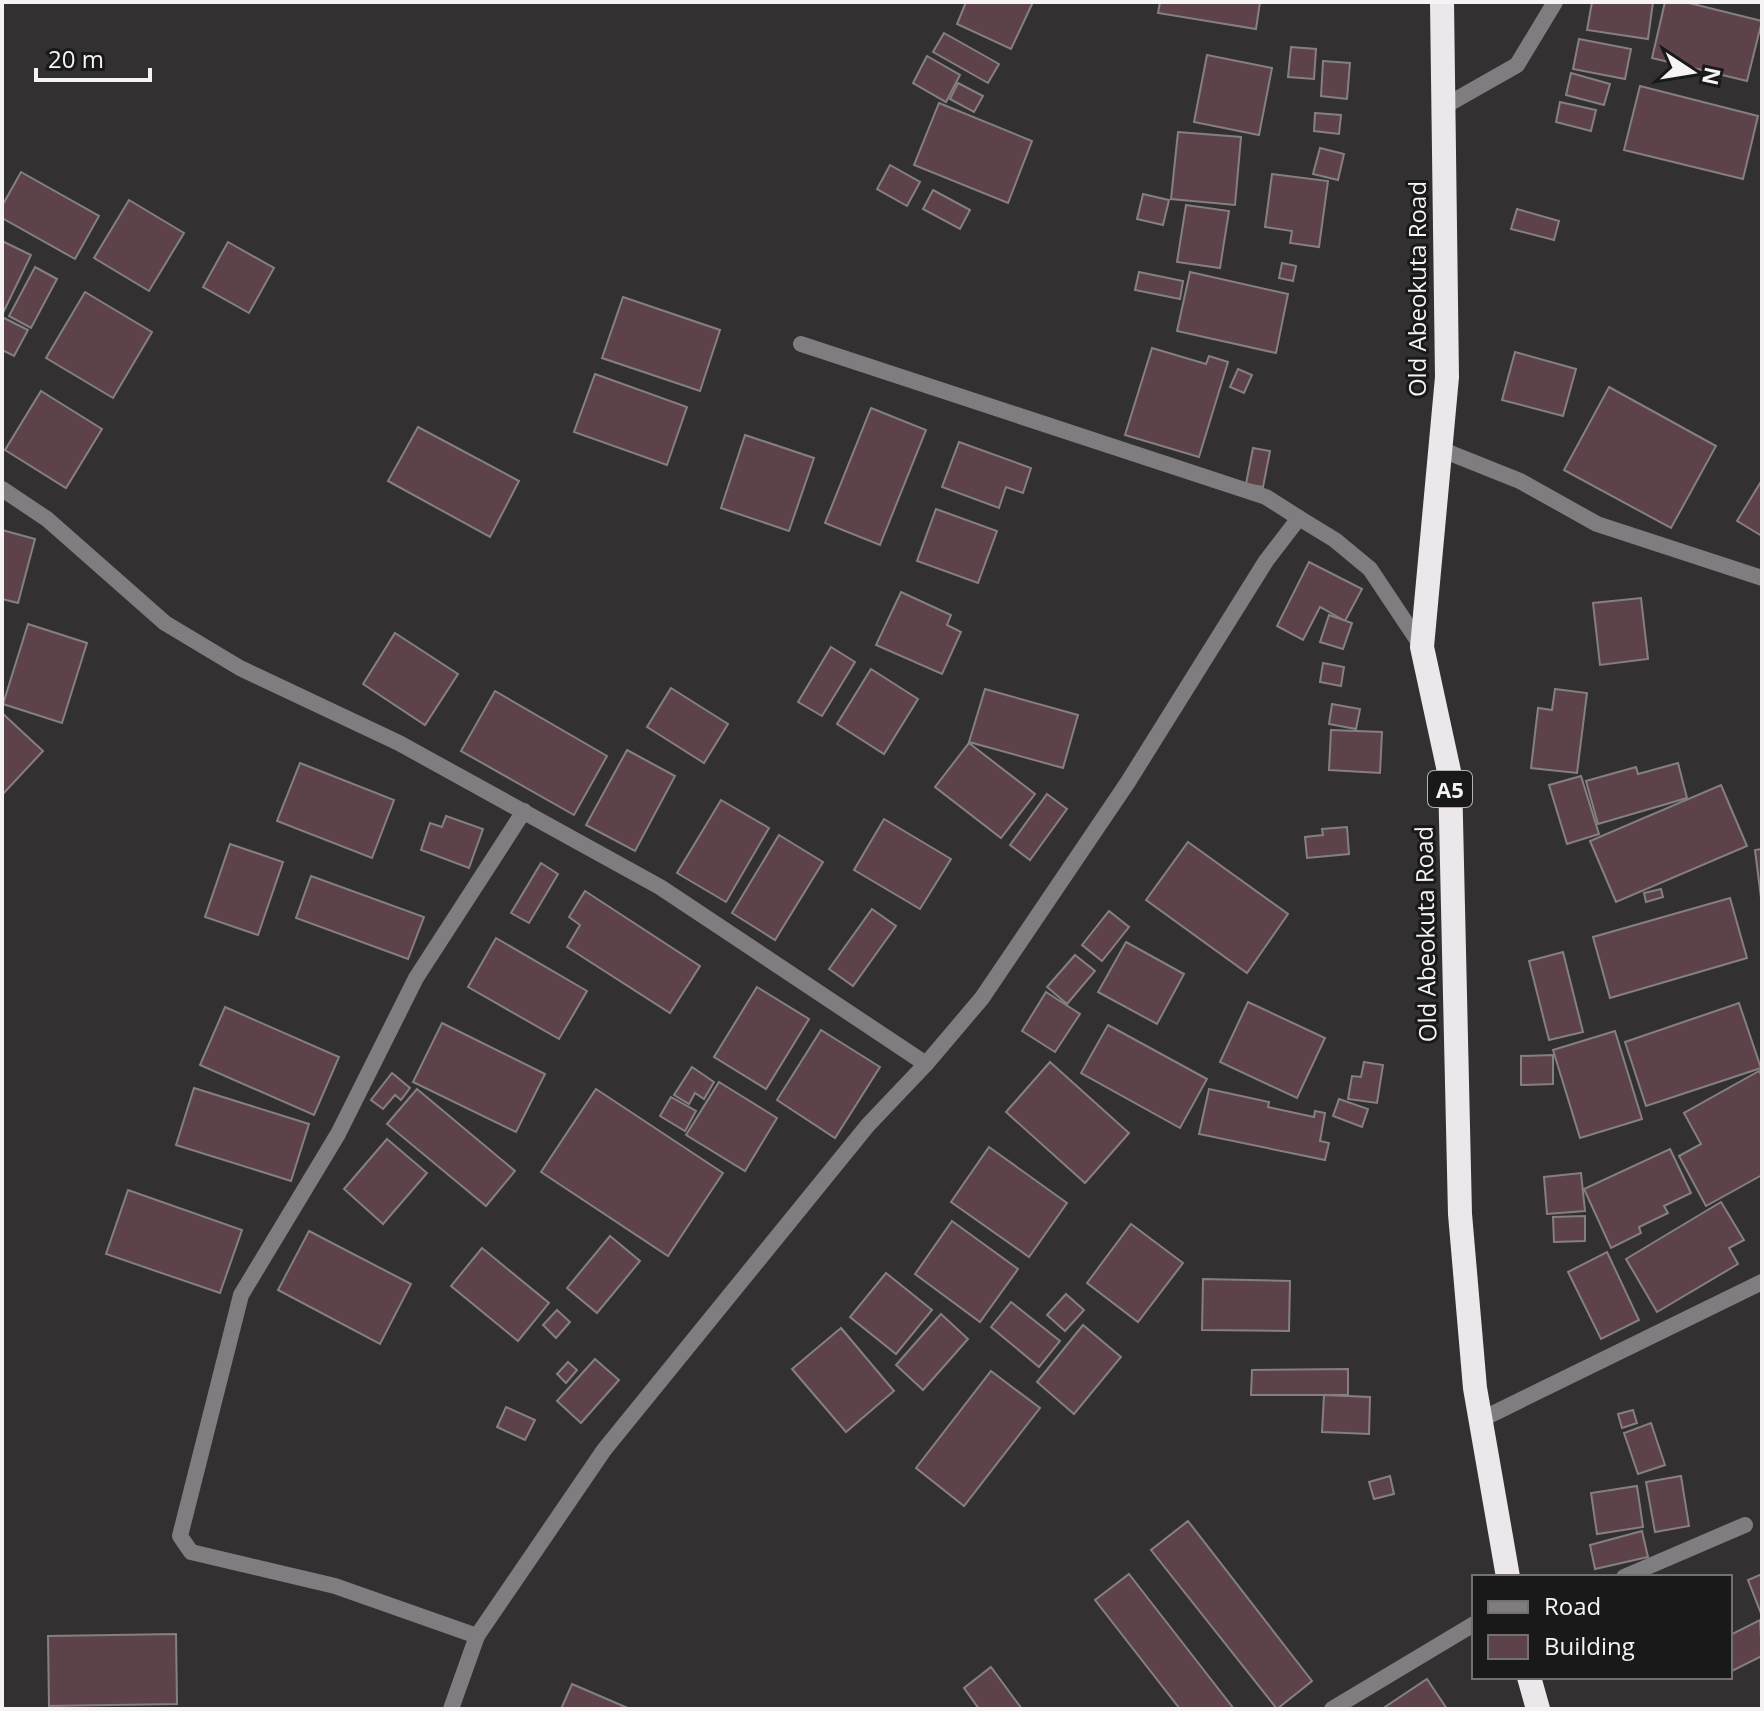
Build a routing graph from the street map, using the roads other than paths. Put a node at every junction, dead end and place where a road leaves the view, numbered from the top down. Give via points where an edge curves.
1 (1442, 2) edge
2 (1555, 2) edge
3 (1443, 107) junction
4 (801, 344) dead end
5 (1440, 449) junction
6 (2, 489) edge
7 (1299, 518) junction
8 (1762, 578) edge
9 (1422, 647) junction
10 (524, 811) junction
11 (926, 1064) junction
12 (1762, 1282) edge
13 (1480, 1420) junction
14 (1745, 1525) dead end
15 (1508, 1575) edge
16 (1629, 1575) edge
17 (1472, 1625) edge
18 (477, 1636) junction
19 (1530, 1679) edge
20 (451, 1709) edge
21 (1332, 1709) edge
22 (1538, 1709) edge

1 - 3 highway, Old Abeokuta Road / A5
2 - 3 street via 1517,65
3 - 5 highway, Old Abeokuta Road / A5 via 1447,377
4 - 7 street via 1266,497
5 - 8 street via 1520,481 1597,524
5 - 9 highway, Old Abeokuta Road / A5
6 - 10 street via 47,519 165,623 240,668 399,743
7 - 9 street via 1370,569
7 - 11 street via 982,998
9 - 13 highway, Old Abeokuta Road / A5 via 1450,776 1460,1214
10 - 11 street via 660,887
10 - 18 street via 416,978 338,1134 241,1295 180,1536 191,1552 335,1586
11 - 18 street via 868,1125 604,1450
12 - 13 street
13 - 15 highway, Old Abeokuta Road / A5
14 - 16 street
17 - 21 street
18 - 20 street
19 - 22 highway

